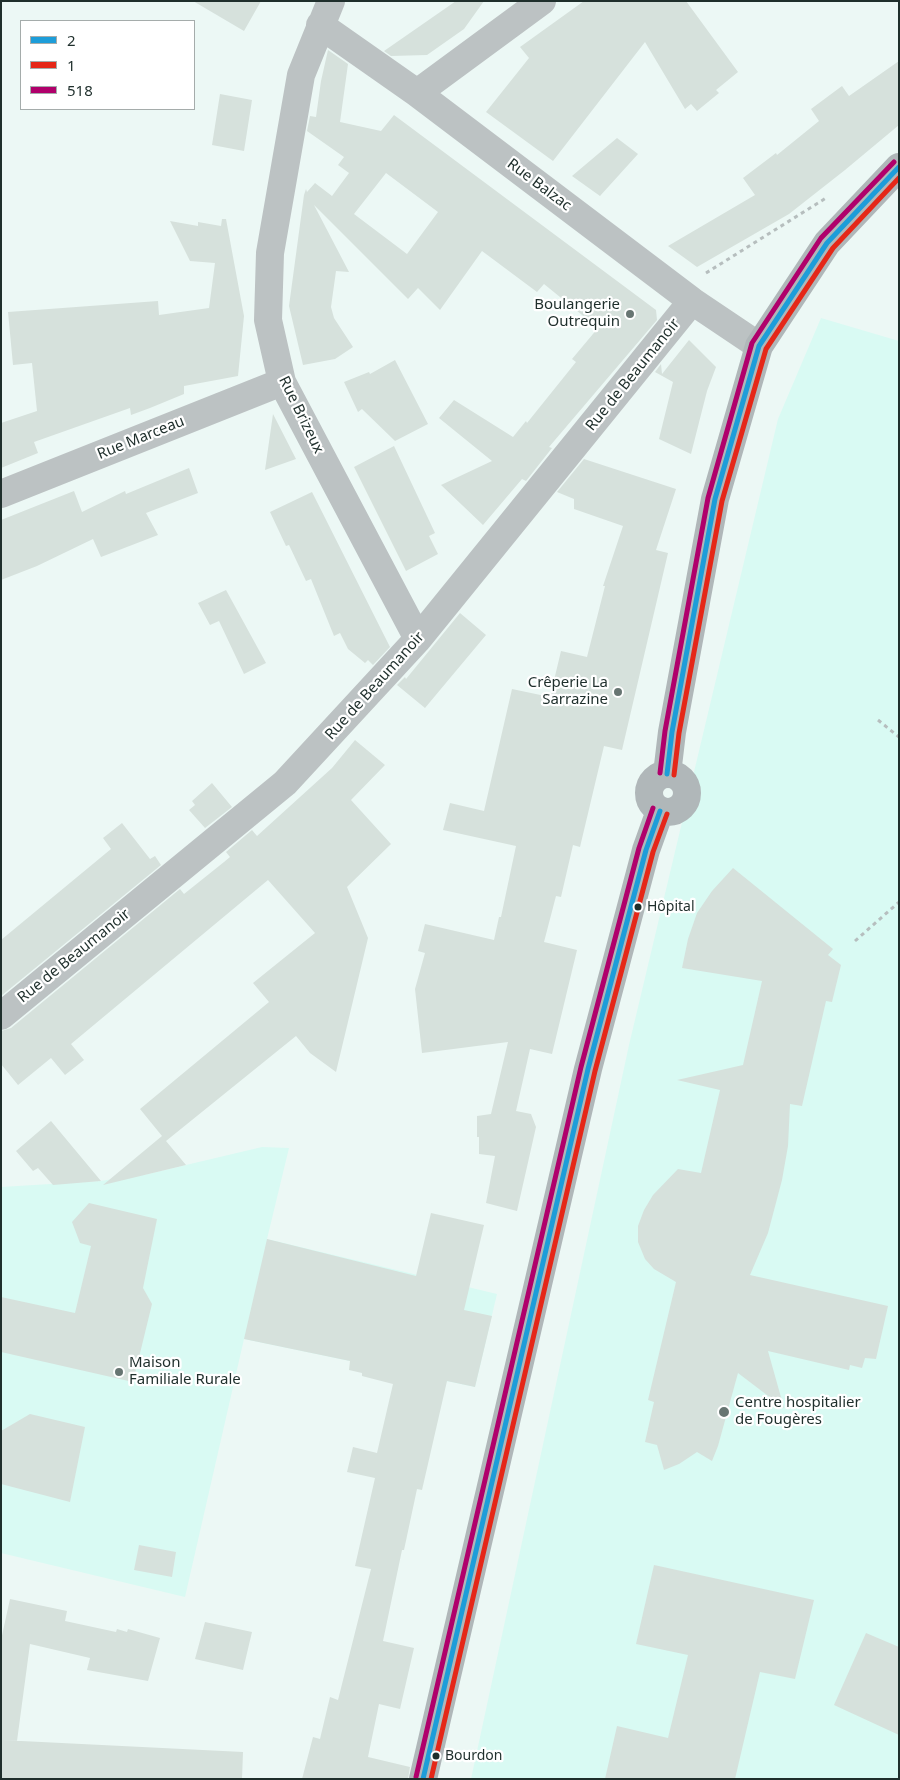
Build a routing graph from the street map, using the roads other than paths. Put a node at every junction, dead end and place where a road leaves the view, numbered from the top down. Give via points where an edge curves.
1 (542, 1) edge
2 (325, 13) edge
3 (416, 93) junction
4 (899, 167) edge
5 (685, 295) junction
6 (759, 346) junction
7 (282, 382) junction
8 (1, 494) edge
9 (418, 640) junction
10 (1, 1016) edge
11 (423, 1779) edge

1 - 3 street
2 - 3 street, Rue Balzac
2 - 7 street, Rue Brizeux via 301,75 270,253 268,320
3 - 5 street, Rue Balzac
4 - 6 main road via 827,244
5 - 6 street, Rue Balzac
5 - 9 street, Rue de Beaumanoir
6 - 11 main road via 715,499 667,774 658,776 649,790 653,806 660,811 643,859 588,1069
7 - 8 street, Rue Marceau
7 - 9 street, Rue Brizeux
9 - 10 street, Rue de Beaumanoir via 285,783

